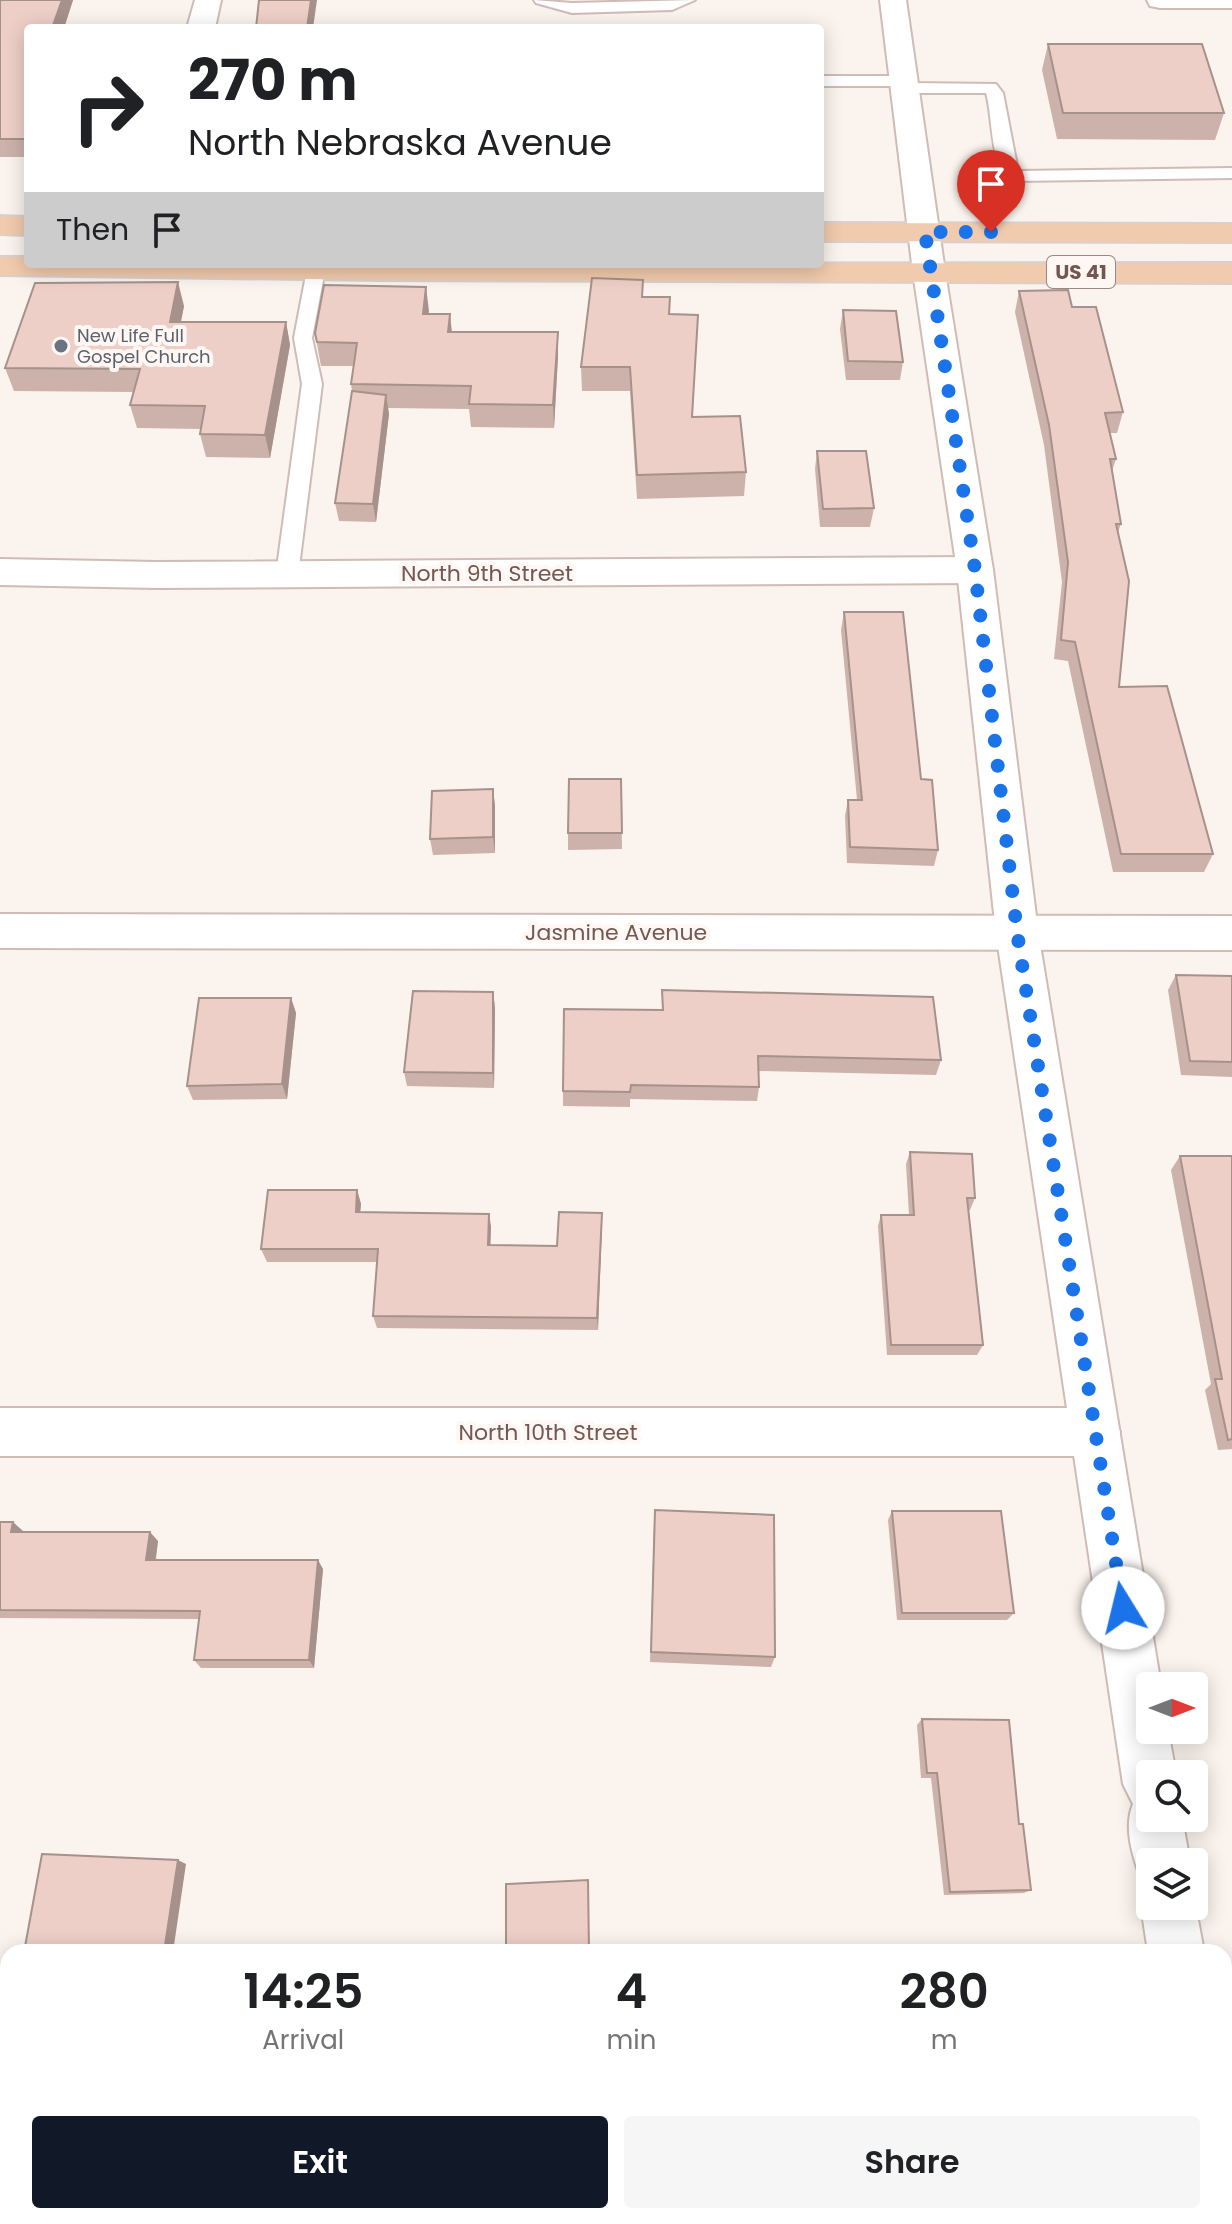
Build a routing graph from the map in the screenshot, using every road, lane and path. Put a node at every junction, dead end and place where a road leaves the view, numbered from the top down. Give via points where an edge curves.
1 (208, 0) edge
2 (542, 0) edge
3 (687, 0) edge
4 (893, 0) edge
5 (1160, 0) edge
6 (1232, 0) edge
7 (572, 8) junction
8 (202, 24) edge
9 (572, 24) edge
10 (824, 81) edge
11 (905, 85) junction
12 (1232, 173) edge
13 (0, 225) edge
14 (24, 226) edge
15 (824, 233) edge
16 (1232, 233) edge
17 (927, 252) junction
18 (824, 255) edge
19 (0, 266) edge
20 (24, 266) edge
21 (229, 268) edge
22 (384, 268) edge
23 (316, 270) junction
24 (1232, 273) edge
25 (975, 570) junction
26 (0, 572) edge
27 (287, 575) junction
28 (0, 931) edge
29 (1017, 932) junction
30 (1232, 933) edge
31 (0, 1432) edge
32 (1096, 1432) junction
33 (1146, 1760) edge
34 (1171, 1920) edge
35 (1175, 1944) edge

1 - 8 street
2 - 7 lane
3 - 7 lane
4 - 11 street
5 - 6 street
7 - 9 lane
10 - 11 lane
11 - 12 lane via 990,88 1007,169 1013,176
11 - 17 street
13 - 14 main road
15 - 17 main road, US 41
16 - 17 main road, US 41
17 - 18 main road, US 41
17 - 24 main road, US 41
17 - 25 street
19 - 20 main road, US 41
21 - 23 main road, US 41
22 - 23 main road, US 41
23 - 27 lane via 303,338 312,384
25 - 27 street, North 9th Street
25 - 29 street
26 - 27 street, North 9th Street
28 - 29 street, Jasmine Avenue
29 - 30 street, Jasmine Avenue
29 - 32 street
31 - 32 street, North 10th Street
32 - 33 street
34 - 35 street

